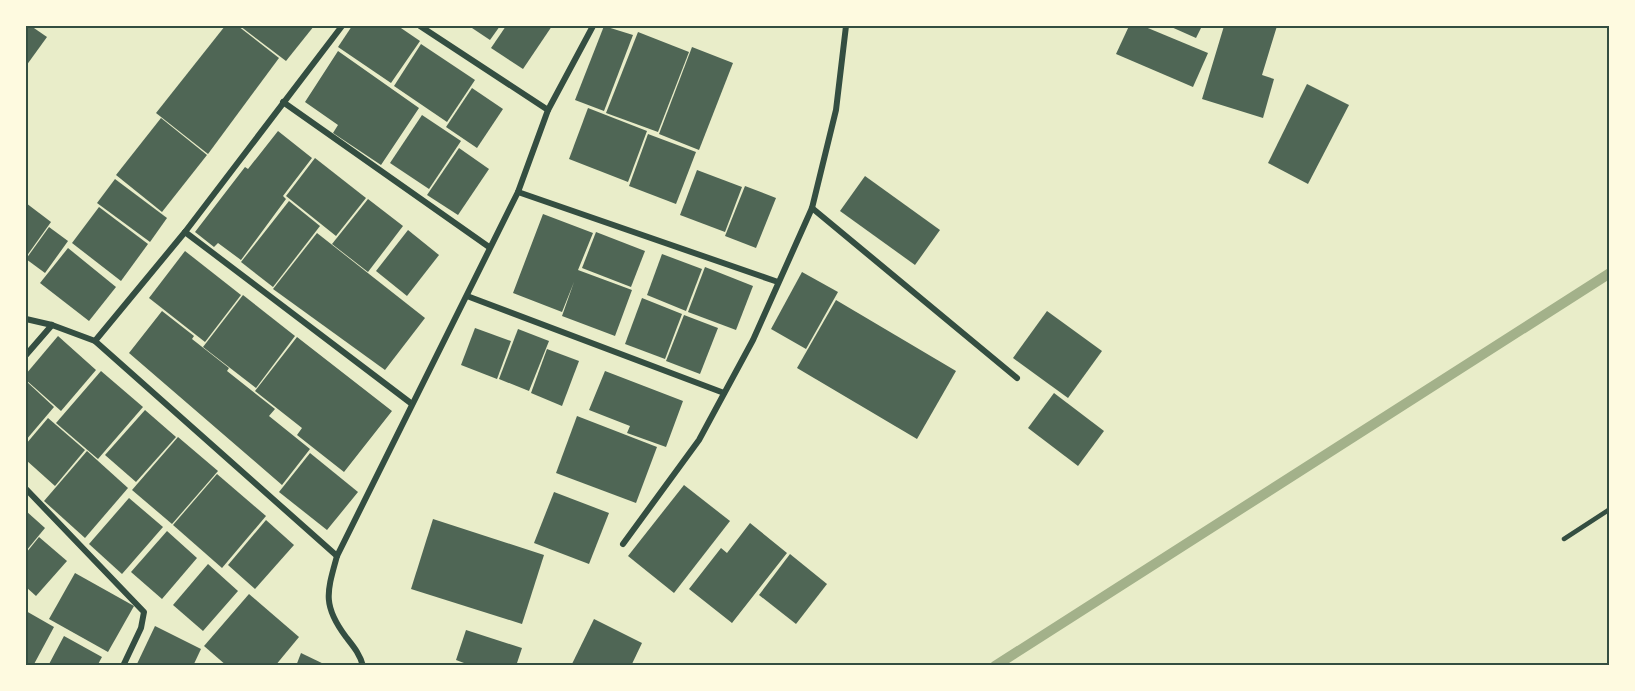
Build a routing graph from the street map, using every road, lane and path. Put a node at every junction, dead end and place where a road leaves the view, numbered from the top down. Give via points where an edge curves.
1 (342, 26) edge
2 (420, 26) edge
3 (593, 26) edge
4 (846, 26) edge
5 (283, 102) junction
6 (548, 110) junction
7 (519, 192) junction
8 (812, 208) junction
9 (185, 232) junction
10 (489, 247) junction
11 (778, 282) junction
12 (467, 296) junction
13 (26, 319) edge
14 (52, 325) junction
15 (95, 341) junction
16 (26, 355) edge
17 (1017, 378) dead end
18 (724, 393) junction
19 (412, 404) junction
20 (26, 489) edge
21 (1610, 509) edge
22 (1564, 539) dead end
23 (623, 544) dead end
24 (337, 556) junction
25 (123, 666) edge
26 (363, 666) edge

1 - 5 street
2 - 6 street
3 - 6 street
4 - 8 street via 836,110
5 - 9 street
5 - 10 street
6 - 7 street
7 - 10 street
7 - 11 street
8 - 11 street
8 - 17 street
9 - 15 street
9 - 19 street
10 - 12 street
11 - 18 street
12 - 18 street
12 - 19 street
13 - 14 street
14 - 15 street
14 - 16 street
15 - 24 street
18 - 23 street via 699,440
19 - 24 street
20 - 25 street via 144,612 141,628
21 - 22 lane
24 - 26 street via 327,593 336,624

